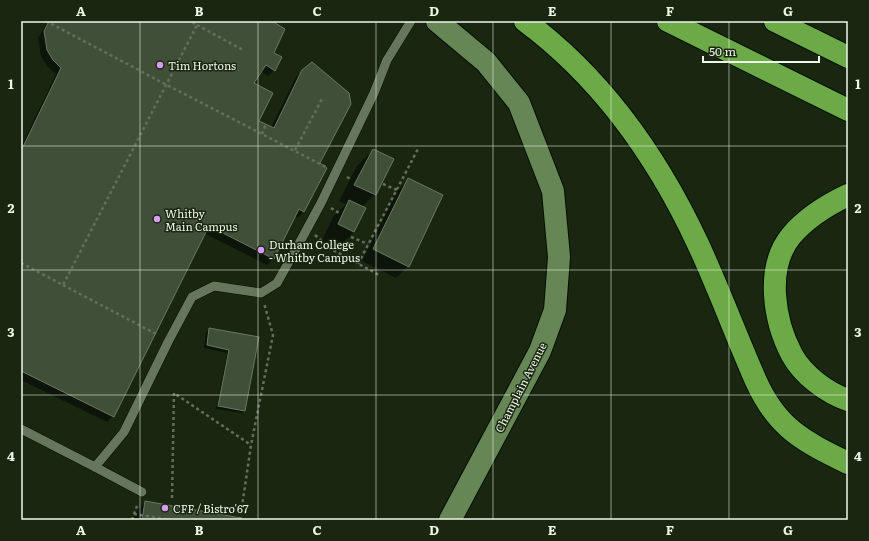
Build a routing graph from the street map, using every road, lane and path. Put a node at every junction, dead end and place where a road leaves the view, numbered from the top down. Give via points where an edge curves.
1 (46, 21) edge
2 (190, 21) edge
3 (411, 21) edge
4 (437, 21) edge
5 (525, 21) edge
6 (668, 21) edge
7 (775, 21) edge
8 (810, 21) edge
9 (197, 25) junction
10 (848, 44) edge
11 (242, 50) dead end
12 (848, 56) edge
13 (165, 84) junction
14 (322, 99) dead end
15 (848, 110) edge
16 (266, 124) dead end
17 (262, 134) junction
18 (419, 147) dead end
19 (295, 150) junction
20 (327, 168) dead end
21 (383, 184) dead end
22 (397, 190) junction
23 (848, 195) edge
24 (307, 228) junction
25 (351, 237) dead end
26 (368, 244) junction
27 (21, 263) edge
28 (358, 264) junction
29 (381, 276) dead end
30 (63, 285) junction
31 (261, 293) junction
32 (155, 334) dead end
33 (848, 400) edge
34 (21, 429) edge
35 (251, 445) junction
36 (848, 463) edge
37 (95, 467) junction
38 (142, 492) joint
39 (172, 498) dead end
40 (134, 514) junction
41 (132, 520) edge
42 (172, 520) edge
43 (240, 520) edge
44 (450, 520) edge

1 - 13 path
2 - 9 path
3 - 24 lane via 387,60 374,93
4 - 44 main road, Champlain Avenue via 486,62 519,103 553,191 559,257 556,310 540,351
5 - 36 highway via 582,70 615,106 664,178 698,244 763,397 773,412 796,435
6 - 15 highway
7 - 12 highway
8 - 10 highway
9 - 11 path
9 - 13 path
13 - 17 path
13 - 30 path
14 - 19 path
16 - 17 path
17 - 19 path
18 - 22 path
19 - 20 path
21 - 22 path
22 - 26 path
23 - 33 highway via 811,217 791,237 780,256 774,287 780,325 792,356 804,371 826,390
24 - 28 path via 331,249
24 - 31 lane via 277,283
25 - 26 path
26 - 28 path
27 - 30 path
28 - 29 path
30 - 32 path
31 - 35 path via 273,335
31 - 37 lane via 214,286 192,297 124,432
34 - 37 lane
35 - 39 path via 174,393
35 - 43 path
37 - 38 lane
38 - 40 path
40 - 41 path
40 - 42 path

